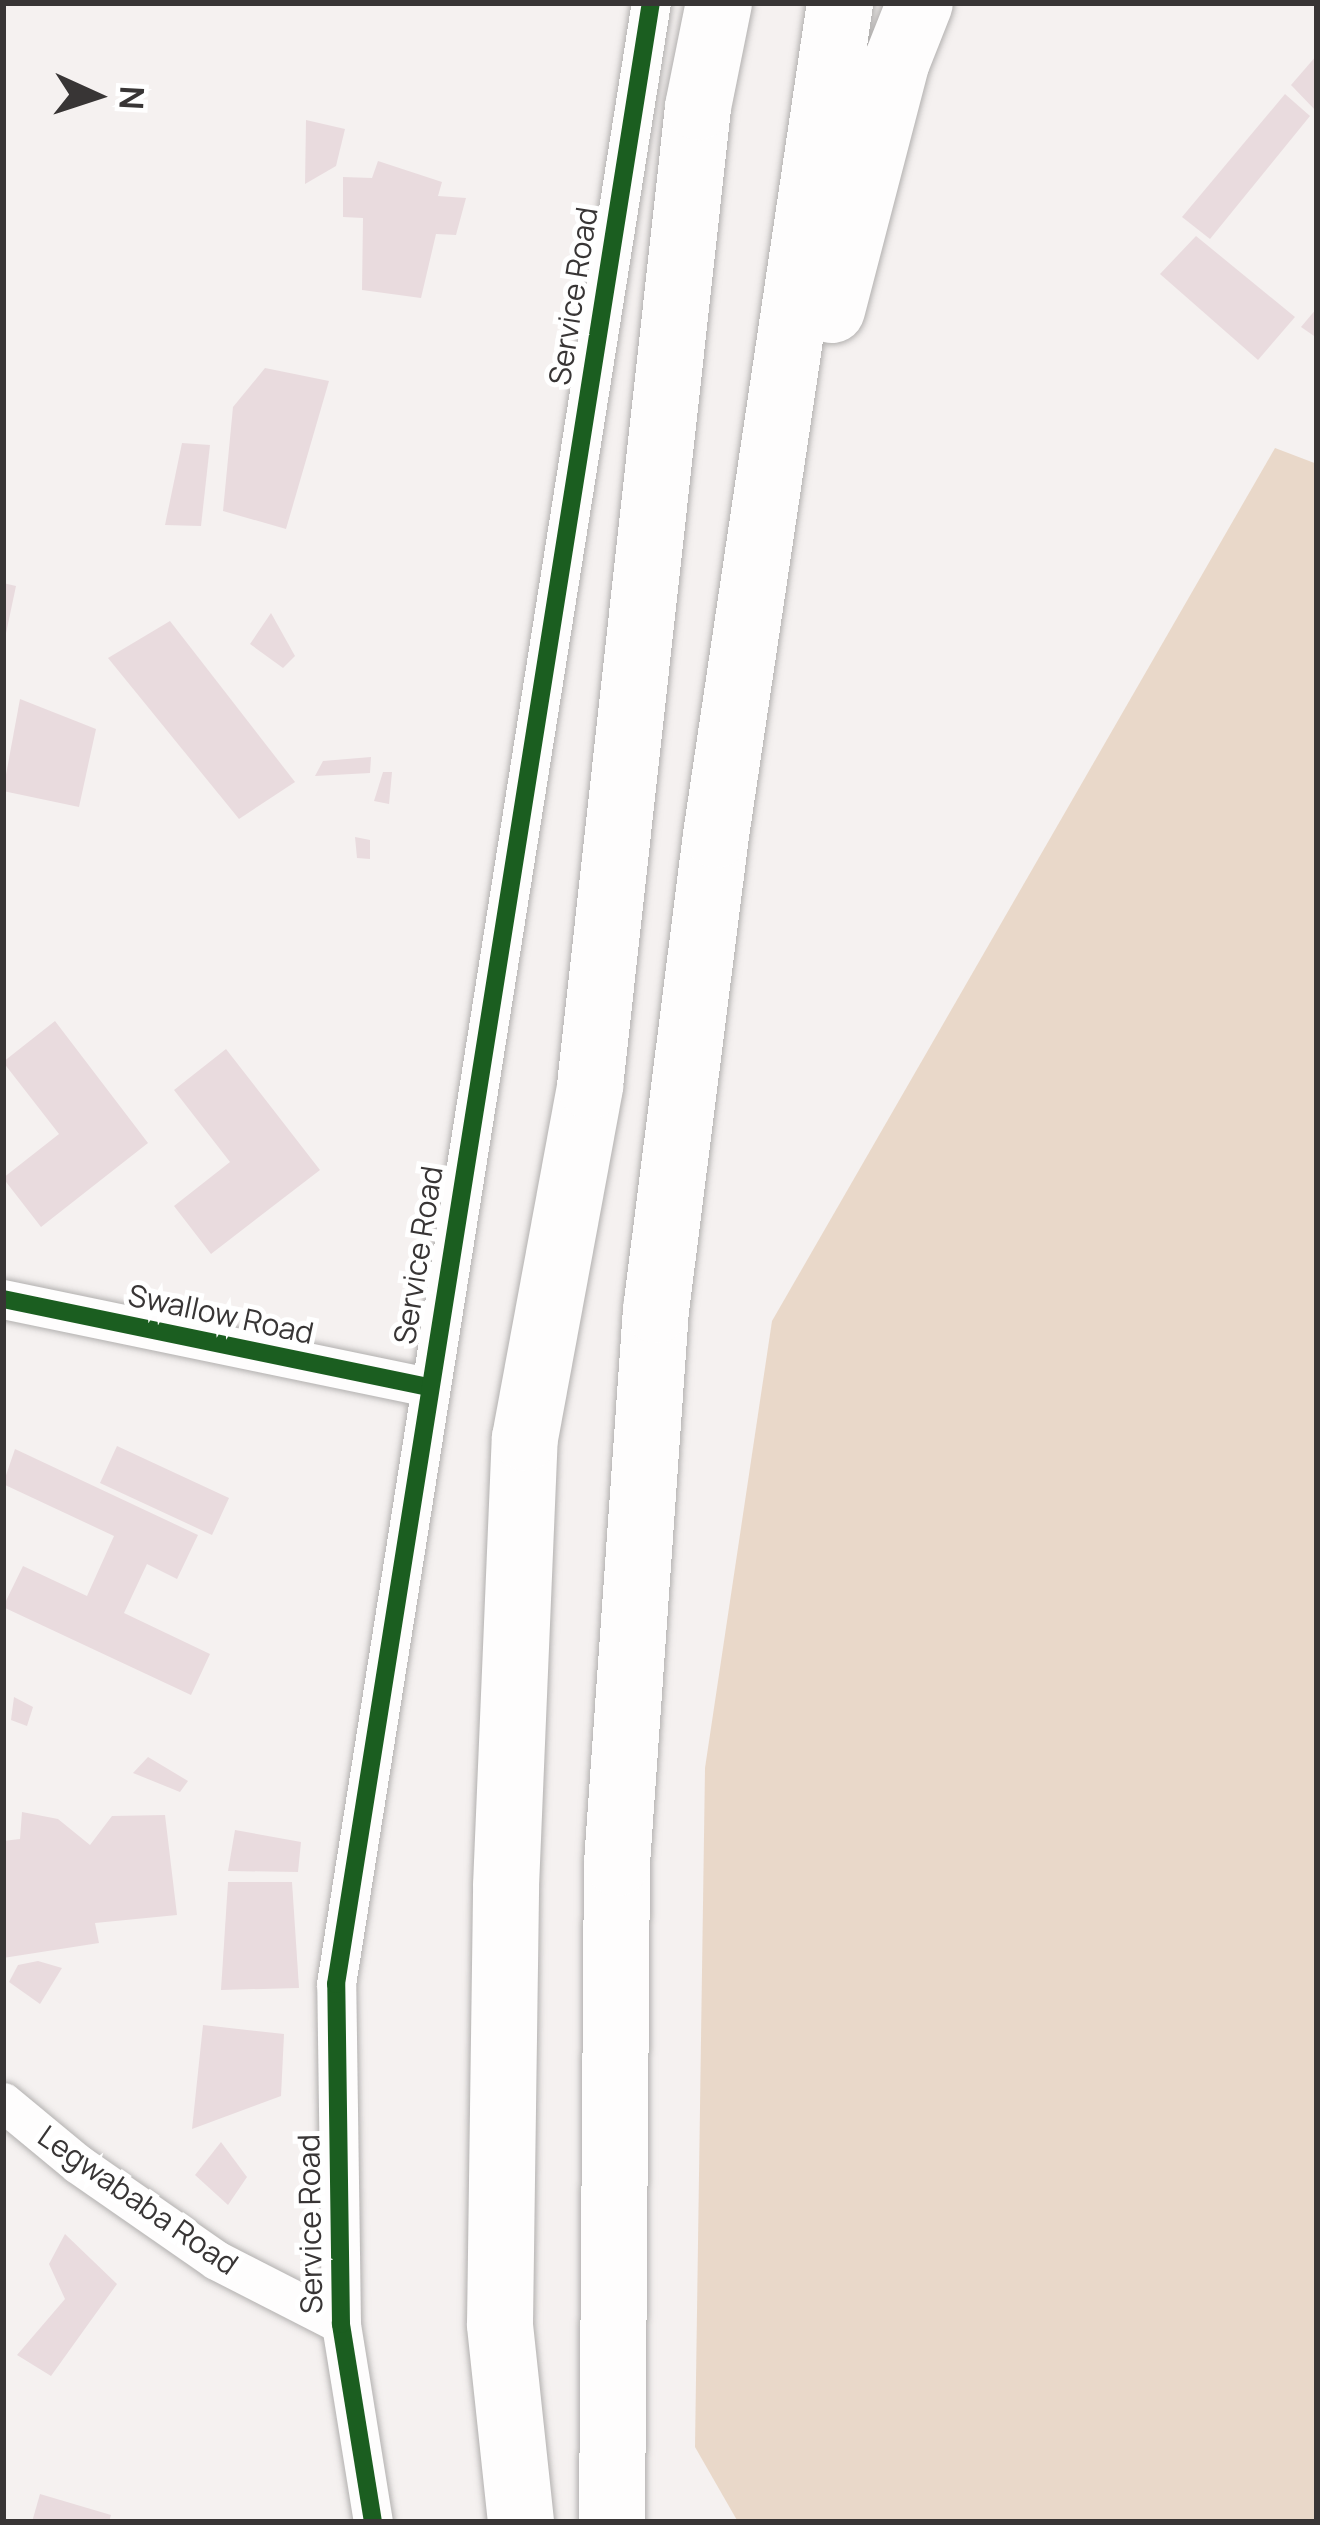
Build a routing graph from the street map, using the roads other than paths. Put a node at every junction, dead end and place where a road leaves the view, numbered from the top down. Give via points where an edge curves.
1 (651, 3) edge
2 (719, 3) edge
3 (840, 3) edge
4 (920, 3) edge
5 (716, 835) junction
6 (3, 1299) edge
7 (427, 1387) junction
8 (3, 2102) edge
9 (341, 2324) junction
10 (373, 2522) edge
11 (520, 2522) edge
12 (612, 2522) edge

1 - 7 street, Service Road
2 - 11 highway via 698,107 590,1086 525,1438 506,1886 500,2324
3 - 5 highway
4 - 5 highway via 896,62 801,425
5 - 12 highway via 656,1310 617,1863
6 - 7 street, Swallow Road
7 - 9 street, Service Road via 335,1984
8 - 9 street, Legwababa Road via 216,2260
9 - 10 street, Service Road

